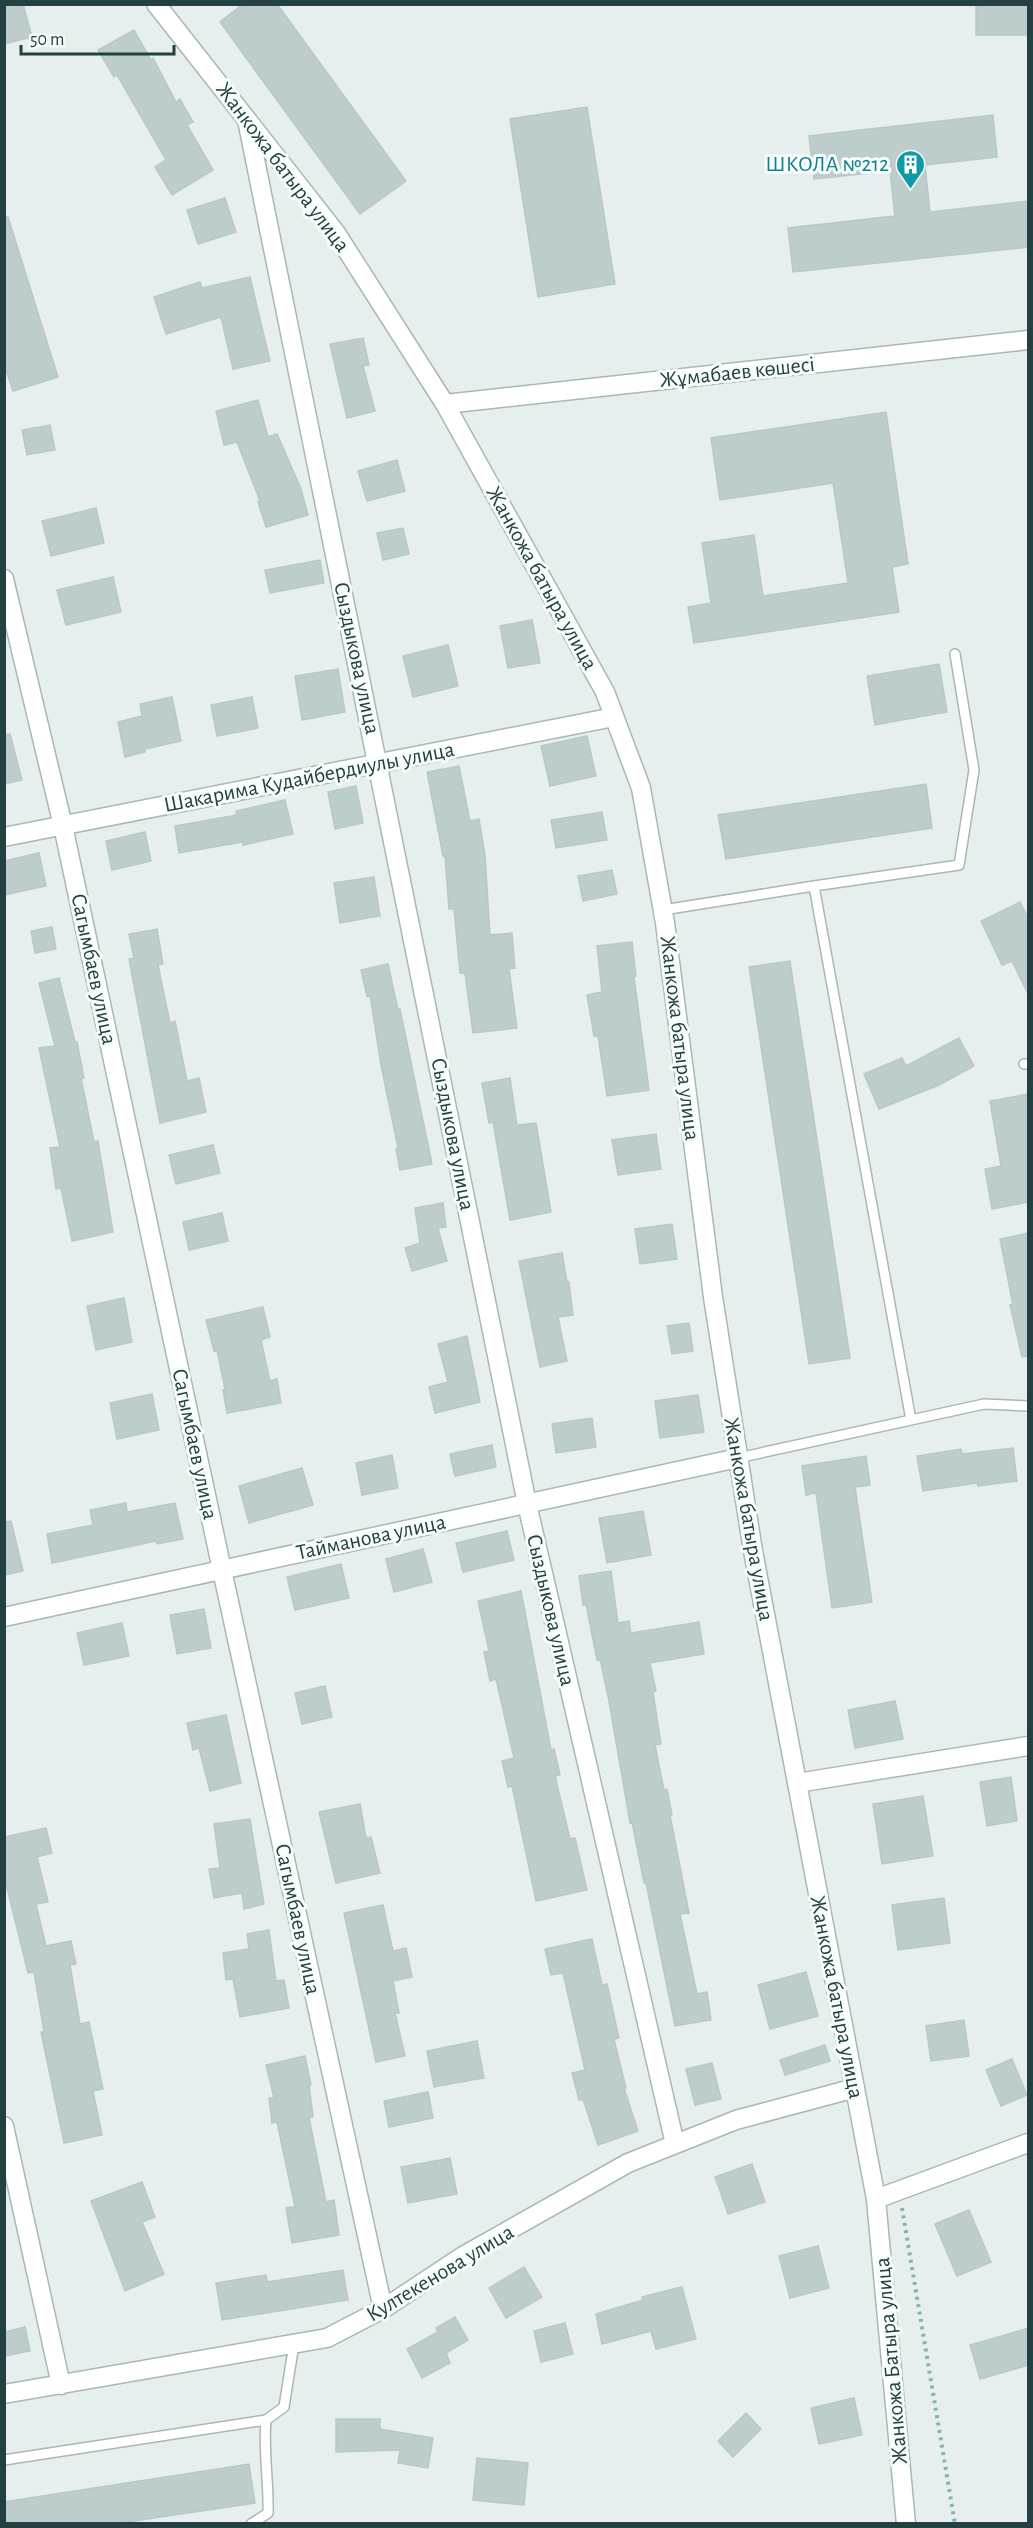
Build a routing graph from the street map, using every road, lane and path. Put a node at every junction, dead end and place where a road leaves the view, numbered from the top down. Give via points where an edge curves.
1 (156, 4) edge
2 (247, 120) junction
3 (1029, 340) edge
4 (445, 404) junction
5 (4, 579) edge
6 (955, 654) dead end
7 (614, 717) junction
8 (378, 763) junction
9 (63, 826) junction
10 (4, 837) edge
11 (814, 886) junction
12 (663, 910) junction
13 (1029, 1406) edge
14 (911, 1420) junction
15 (738, 1458) junction
16 (527, 1504) junction
17 (222, 1570) junction
18 (4, 1617) edge
19 (1029, 1746) edge
20 (797, 1783) junction
21 (855, 2088) junction
22 (4, 2126) edge
23 (1029, 2143) edge
24 (675, 2144) junction
25 (899, 2190) junction
26 (876, 2199) junction
27 (383, 2309) junction
28 (294, 2344) junction
29 (61, 2385) junction
30 (4, 2394) edge
31 (266, 2420) junction
32 (4, 2460) edge
33 (250, 2523) edge
34 (906, 2523) edge
35 (955, 2523) edge

1 - 2 street, Жанкожа батыра улица
2 - 4 street, Жанкожа батыра улица via 336,233
2 - 8 street, Сыздыкова улица
3 - 4 street, Жұмабаев көшесі
4 - 7 street, Жанкожа батыра улица via 605,692
5 - 9 street, Сагымбаев улица
6 - 11 lane via 974,770 959,865
7 - 8 street, Шакарима Кудайбердиулы улица
7 - 12 street, Жанкожа батыра улица via 641,788
8 - 9 street, Шакарима Кудайбердиулы улица
8 - 16 street, Сыздыкова улица
9 - 10 street, Шакарима Кудайбердиулы улица
9 - 17 street, Сагымбаев улица
11 - 12 lane
11 - 14 lane
12 - 15 street, Жанкожа батыра улица
13 - 14 lane via 984,1404
14 - 15 lane
15 - 16 street, Тайманова улица
15 - 20 street, Жанкожа батыра улица
16 - 17 street, Тайманова улица
16 - 24 street, Сыздыкова улица
17 - 18 street, Тайманова улица
17 - 27 street, Сагымбаев улица
19 - 20 street
20 - 21 street, Жанкожа батыра улица
21 - 24 street, Култекенова улица via 736,2120
21 - 26 street, Жанкожа батыра улица
22 - 29 street
23 - 25 street
24 - 27 street, Култекенова улица via 628,2163 463,2256
25 - 26 street
25 - 35 path
26 - 34 street, Жанкожа Батыра улица
27 - 28 street, Култекенова улица via 327,2338
28 - 29 street, Култекенова улица
28 - 31 lane via 284,2407
29 - 30 street, Култекенова улица
31 - 32 lane
31 - 33 lane via 268,2512

